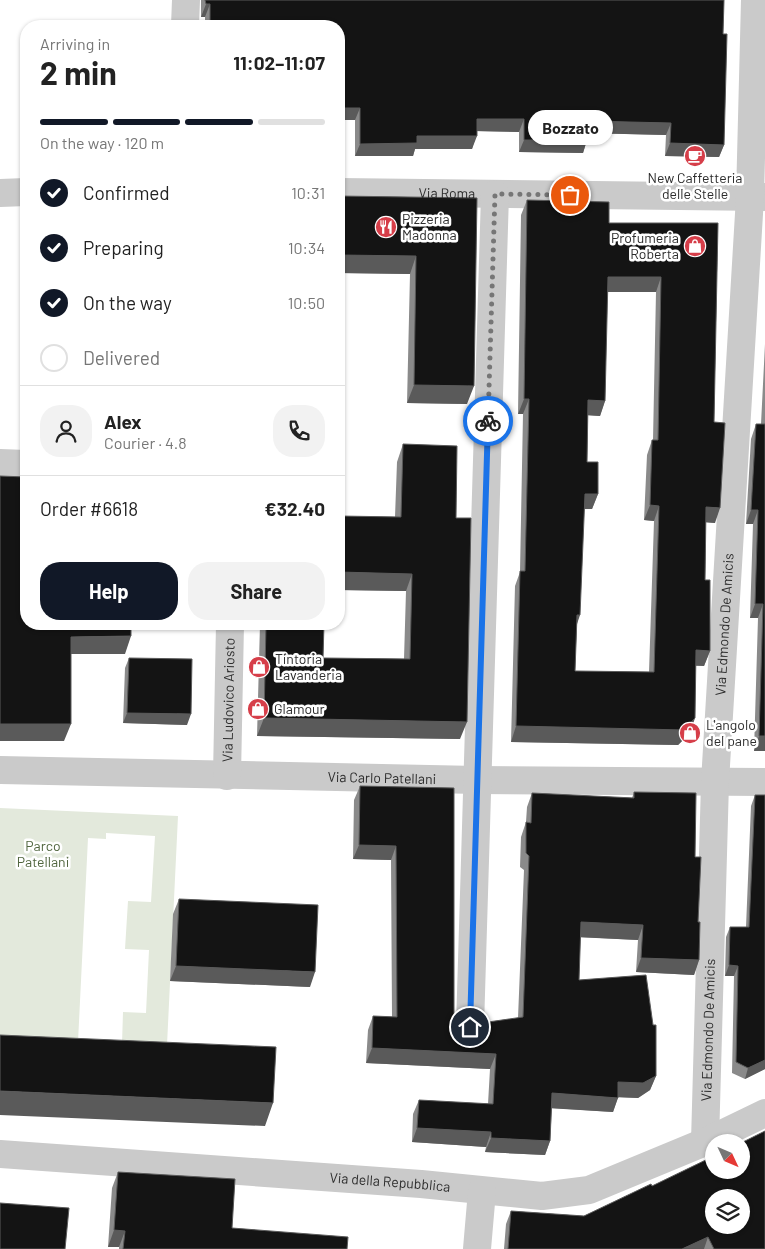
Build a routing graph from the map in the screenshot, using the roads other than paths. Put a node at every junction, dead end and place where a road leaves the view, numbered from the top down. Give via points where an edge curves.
1 (186, 0) edge
2 (755, 0) edge
3 (185, 20) edge
4 (20, 192) edge
5 (345, 192) edge
6 (0, 193) edge
7 (495, 194) junction
8 (757, 197) edge
9 (0, 463) edge
10 (20, 464) edge
11 (230, 630) edge
12 (0, 770) edge
13 (227, 776) junction
14 (477, 780) junction
15 (715, 782) junction
16 (765, 782) edge
17 (470, 1027) edge
18 (765, 1114) edge
19 (706, 1134) edge
20 (723, 1134) edge
21 (705, 1142) edge
22 (0, 1154) edge
23 (482, 1190) junction
24 (478, 1249) edge

1 - 3 street
2 - 8 street, Via Edmondo De Amicis
4 - 6 street
5 - 7 street, Via Roma
7 - 8 street, Via Roma
7 - 14 street
8 - 15 street, Via Edmondo De Amicis
9 - 10 street
11 - 13 street, Via Ludovico Ariosto
12 - 13 street, Via Carlo Patellani
13 - 14 street, Via Carlo Patellani
14 - 15 street, Via Carlo Patellani
14 - 17 street
15 - 16 street, Via Carlo Patellani
15 - 19 street, Via Edmondo De Amicis
18 - 20 street, Via della Repubblica
21 - 23 street, Via della Repubblica via 590,1190 542,1196
22 - 23 street, Via della Repubblica
23 - 24 street

